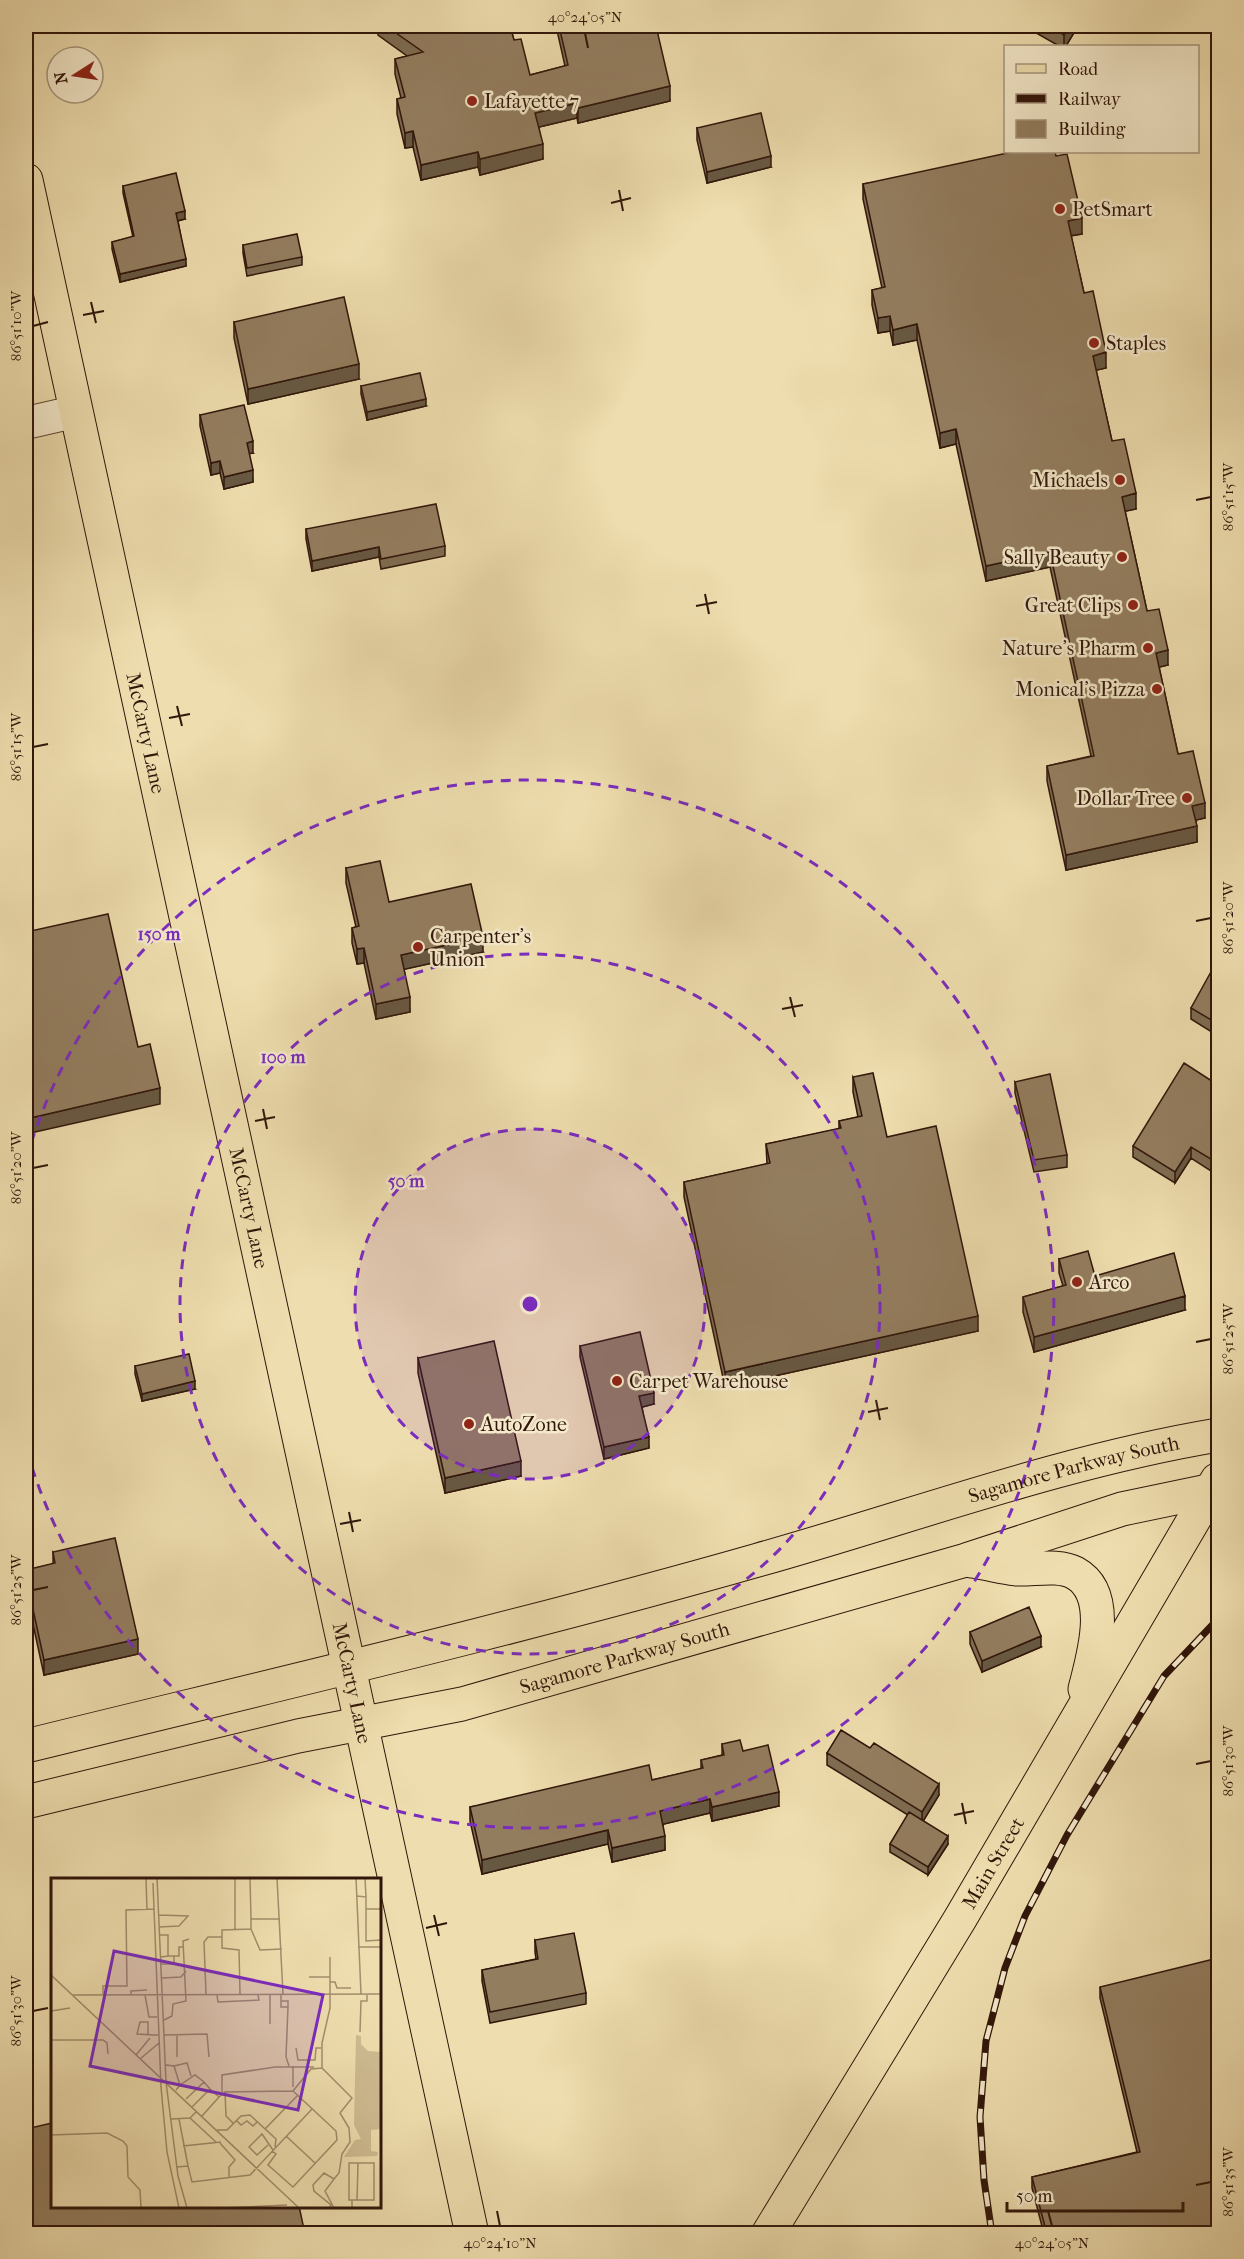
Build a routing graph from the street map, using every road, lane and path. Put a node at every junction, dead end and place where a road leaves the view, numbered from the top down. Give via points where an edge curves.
1 (26, 180) edge
2 (74, 412) junction
3 (26, 423) edge
4 (1218, 1435) edge
5 (1216, 1486) edge
6 (966, 1560) junction
7 (350, 1669) junction
8 (1077, 1722) junction
9 (363, 1724) junction
10 (26, 1746) edge
11 (26, 1802) edge
12 (472, 2234) edge
13 (768, 2234) edge

1 - 2 main road, McCarty Lane
2 - 3 street
2 - 7 main road, McCarty Lane
4 - 7 main road, Sagamore Parkway South via 1164,1444 1075,1467 756,1561
5 - 6 main road, Sagamore Parkway South via 1122,1509
5 - 8 main road, Main Street
6 - 8 main road via 1015,1569 1074,1572 1086,1582 1096,1601 1096,1633
6 - 9 main road, Sagamore Parkway South via 462,1704
7 - 9 main road, McCarty Lane
7 - 10 main road, Sagamore Parkway South
8 - 13 main road, Main Street
9 - 11 main road, Sagamore Parkway South
9 - 12 main road, McCarty Lane

